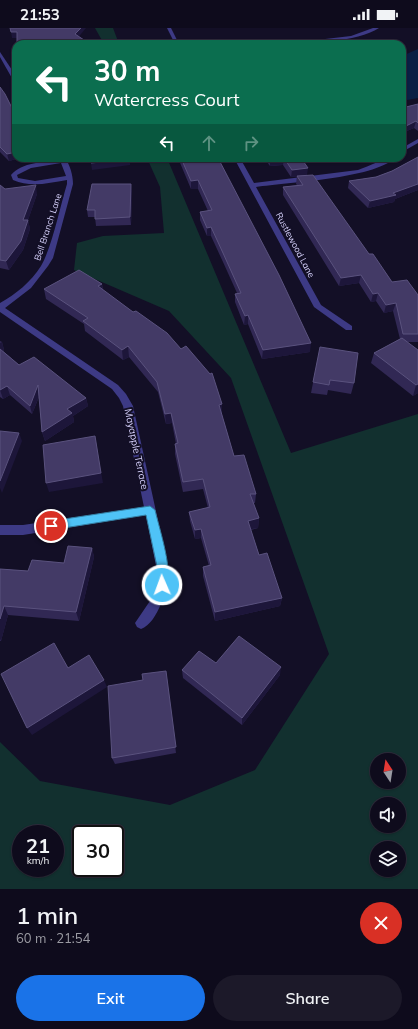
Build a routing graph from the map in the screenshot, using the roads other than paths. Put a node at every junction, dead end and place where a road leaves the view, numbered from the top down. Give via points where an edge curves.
1 (169, 28) edge
2 (378, 28) edge
3 (175, 40) edge
4 (323, 40) edge
5 (0, 53) edge
6 (12, 69) edge
7 (418, 141) edge
8 (406, 148) edge
9 (54, 162) edge
10 (64, 162) edge
11 (239, 162) edge
12 (384, 162) edge
13 (70, 177) junction
14 (253, 185) junction
15 (0, 307) edge
16 (349, 328) dead end
17 (150, 510) junction
18 (0, 530) edge
19 (141, 623) dead end

1 - 3 street
2 - 4 street via 352,37
5 - 6 street
7 - 8 street
9 - 13 street via 16,171 14,179 28,183
10 - 13 street, Bell Branch Lane
11 - 14 street, Rustlewood Lane
12 - 14 street via 359,172
13 - 15 street, Bell Branch Lane via 68,194 43,269 29,286
14 - 16 street, Rustlewood Lane via 318,307
15 - 17 street, Mayapple Terrace via 115,387 123,396 128,406
17 - 18 street via 23,530
17 - 19 street, Mayapple Terrace via 163,571 162,585 151,611

